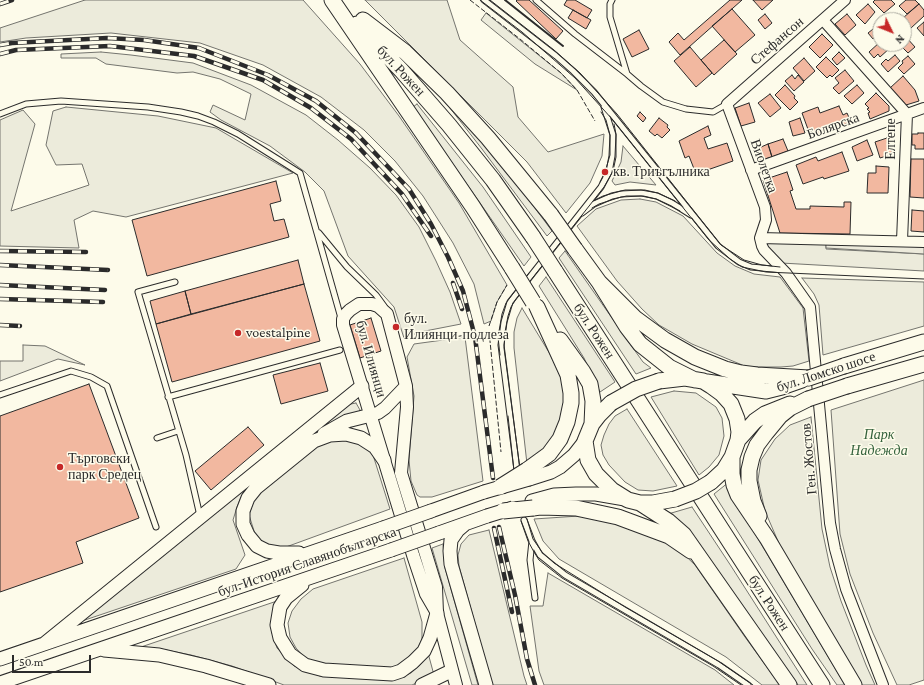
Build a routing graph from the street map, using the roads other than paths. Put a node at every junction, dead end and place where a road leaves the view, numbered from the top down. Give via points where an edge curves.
1 (334, 0) edge
2 (484, 0) edge
3 (536, 0) edge
4 (612, 0) edge
5 (845, 0) edge
6 (823, 20) junction
7 (627, 74) junction
8 (603, 104) junction
9 (727, 104) junction
10 (924, 108) edge
11 (0, 114) edge
12 (907, 114) junction
13 (751, 170) junction
14 (696, 218) junction
15 (575, 219) junction
16 (317, 231) junction
17 (760, 238) junction
18 (902, 241) junction
19 (924, 242) edge
20 (784, 270) junction
21 (175, 282) dead end
22 (599, 282) junction
23 (535, 304) junction
24 (387, 314) junction
25 (343, 325) junction
26 (924, 342) edge
27 (340, 350) dead end
28 (924, 364) edge
29 (809, 378) junction
30 (699, 380) junction
31 (362, 386) junction
32 (406, 386) junction
33 (0, 395) edge
34 (168, 397) junction
35 (808, 399) junction
36 (371, 415) junction
37 (592, 424) junction
38 (178, 431) junction
39 (157, 438) dead end
40 (738, 440) junction
41 (586, 441) junction
42 (308, 445) junction
43 (732, 457) junction
44 (384, 460) junction
45 (524, 473) junction
46 (500, 487) joint
47 (634, 501) junction
48 (529, 510) junction
49 (503, 511) joint
50 (200, 517) junction
51 (465, 524) junction
52 (156, 527) dead end
53 (767, 538) junction
54 (532, 541) junction
55 (312, 552) junction
56 (699, 558) junction
57 (312, 578) junction
58 (535, 598) dead end
59 (437, 613) junction
60 (44, 644) junction
61 (98, 650) junction
62 (0, 659) edge
63 (451, 671) junction
64 (0, 683) edge
65 (269, 685) edge
66 (422, 685) edge
67 (456, 685) edge
68 (486, 685) edge
69 (748, 685) edge
70 (789, 685) edge
71 (822, 685) edge
72 (854, 685) edge
73 (883, 685) edge

1 - 22 main road, бул. Рожен, bridge via 404,52 432,77 488,138 551,215
1 - 23 main road, бул. Рожен, bridge
1 - 71 main road, бул. Рожен, bridge via 401,70 493,180 533,237
2 - 8 lane via 573,71
3 - 7 lane
4 - 7 lane via 610,17
5 - 6 street, Стефансон
6 - 9 street, Стефансон
6 - 12 street, Елтепе
7 - 9 lane via 663,102 713,112
8 - 14 lane
8 - 15 lane via 613,135 609,172 601,187
9 - 13 street, Виолетка
10 - 12 street, Болярска
11 - 16 lane via 26,104 61,102 165,109 214,122 300,173
12 - 13 street, Болярска
12 - 18 street, Елтепе
13 - 17 street, Виолетка via 766,213
14 - 15 lane via 672,202 657,196 626,193 594,204
14 - 20 lane via 718,246 739,262 751,267
15 - 45 lane via 510,302 504,322 501,345
16 - 24 lane via 347,267 380,299
16 - 25 lane
17 - 18 street
17 - 20 street, Ген. Жостов via 764,250
18 - 19 street
20 - 73 street, Ген. Жостов via 810,307 830,524 835,550 846,589
21 - 34 lane via 138,292
22 - 29 main road via 635,318 695,357 725,369 757,375
22 - 30 main road, бул. Рожен via 640,344 669,366
23 - 37 main road, бул. Рожен via 587,378 593,401
23 - 45 main road via 568,375 571,403 560,439 549,454
24 - 25 street, бул. Илиянци via 378,306 360,304 346,314
24 - 32 street, бул. Илиянци
25 - 31 street, бул. Илиянци
26 - 29 main road, бул. Ломско шосе, bridge
27 - 34 lane
28 - 35 main road, бул. Ломско шосе, bridge
29 - 30 main road, бул. Ломско шосе via 766,391
30 - 37 main road, bridge via 676,378 636,389 612,403
30 - 40 main road via 722,394 730,404 737,419
31 - 36 street, бул. Илиянци
31 - 50 main road
32 - 36 street via 385,408
32 - 59 street, бул. Илиянци via 407,407 401,473 436,587
33 - 52 lane via 71,371 91,377 107,386
34 - 38 lane
35 - 40 main road, бул. Ломско шосе via 776,408 765,414 754,421
35 - 53 main road via 780,416 757,445 752,457 749,481 753,501
36 - 42 main road via 337,426
36 - 44 street, бул. Илиянци
37 - 41 main road
38 - 39 lane
38 - 50 lane
40 - 43 main road
41 - 45 main road via 574,456 560,467 550,472
41 - 47 main road via 588,460 596,474 612,490
42 - 44 main road via 330,435 346,434 368,442
42 - 55 main road via 256,488 248,498 243,524 248,535 262,549 279,553
43 - 47 main road, bridge via 724,470 696,491 676,499 653,503
43 - 53 main road, бул. Рожен via 732,474 738,495
44 - 59 street, бул. Илиянци via 426,594
45 - 46 main road, bridge
46 - 55 main road, бул. История Славянобългарска, bridge
47 - 48 main road via 596,494 554,495
47 - 56 main road via 659,515 684,535
48 - 49 main road, bridge
48 - 54 lane
48 - 56 main road via 576,508 618,517 669,536
49 - 51 main road, бул. История Славянобългарска, bridge
50 - 60 main road
51 - 57 main road, бул. История Славянобългарска, bridge
51 - 68 main road via 451,540 451,564
53 - 72 main road, бул. Рожен
54 - 58 lane via 530,560
54 - 69 lane via 540,555 564,575
55 - 60 main road, бул. История Славянобългарска
56 - 70 main road
57 - 59 main road via 286,598 280,607 277,625 280,638 290,654 305,664 324,670 392,674 401,671 424,651
57 - 61 main road, бул. История Славянобългарска
59 - 63 street, бул. Илиянци
60 - 62 main road, бул. История Славянобългарска
61 - 64 main road, бул. История Славянобългарска
61 - 65 main road via 159,655
63 - 66 main road
63 - 67 street, бул. Илиянци

